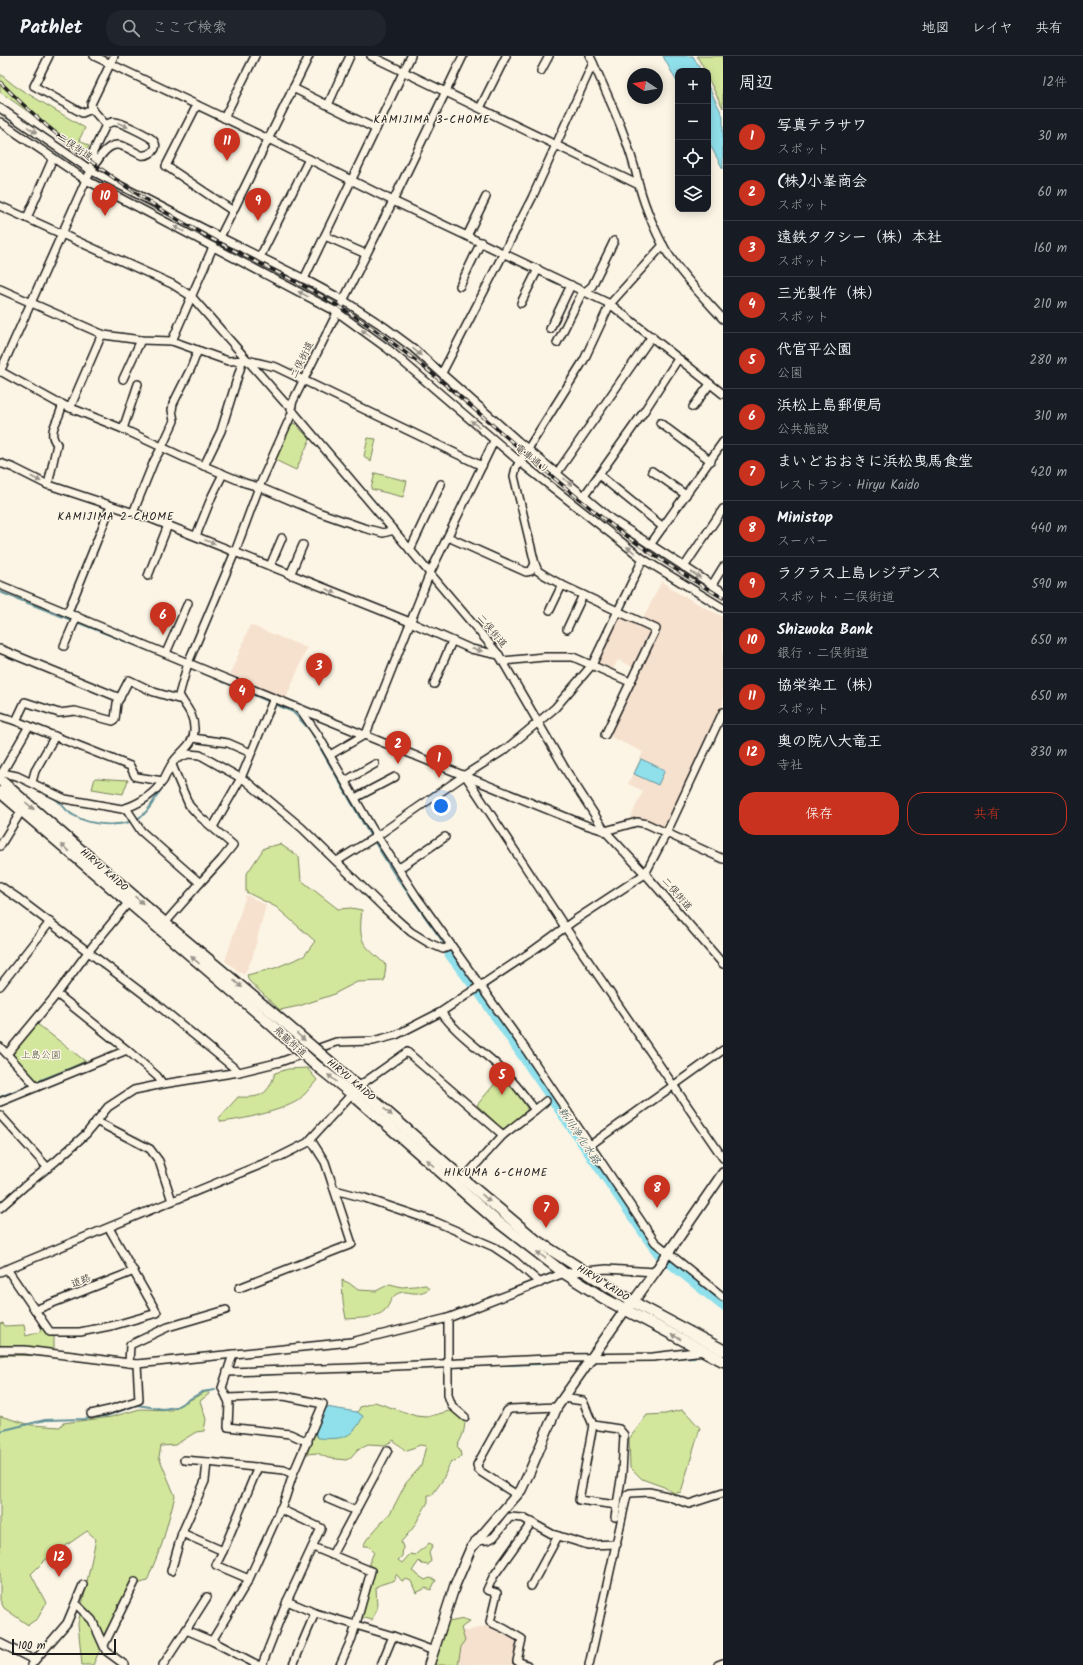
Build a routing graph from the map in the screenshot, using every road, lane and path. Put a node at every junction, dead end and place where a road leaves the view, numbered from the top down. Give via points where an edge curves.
1 (49, 56) edge
2 (94, 56) edge
3 (114, 56) edge
4 (255, 56) edge
5 (309, 56) edge
6 (350, 56) edge
7 (371, 56) edge
8 (411, 56) edge
9 (463, 56) edge
10 (506, 56) edge
11 (549, 56) edge
12 (582, 56) edge
13 (591, 60) edge
14 (110, 64) junction
15 (541, 71) dead end
16 (403, 72) junction
17 (293, 88) junction
18 (446, 91) junction
19 (196, 105) junction
20 (328, 105) junction
21 (0, 108) edge
22 (480, 108) junction
23 (92, 109) junction
24 (224, 118) junction
25 (0, 122) edge
26 (106, 125) junction
27 (376, 129) junction
28 (268, 140) junction
29 (557, 146) junction
30 (54, 158) junction
31 (310, 159) junction
32 (92, 170) junction
33 (351, 179) junction
34 (86, 180) junction
35 (639, 185) junction
36 (486, 197) dead end
37 (393, 201) junction
38 (0, 206) edge
39 (233, 211) junction
40 (26, 218) junction
41 (62, 234) junction
42 (325, 236) junction
43 (467, 236) junction
44 (220, 237) junction
45 (481, 242) junction
46 (614, 242) dead end
47 (663, 245) junction
48 (213, 248) junction
49 (504, 253) junction
50 (366, 254) junction
51 (260, 257) junction
52 (538, 269) junction
53 (304, 279) junction
54 (571, 285) junction
55 (460, 286) dead end
56 (0, 289) edge
57 (584, 292) junction
58 (191, 296) junction
59 (343, 300) junction
60 (32, 303) junction
61 (521, 303) dead end
62 (610, 304) junction
63 (337, 312) junction
64 (723, 319) edge
65 (550, 329) dead end
66 (102, 334) junction
67 (652, 336) junction
68 (141, 340) junction
69 (172, 341) junction
70 (557, 343) dead end
71 (198, 350) junction
72 (678, 358) junction
73 (245, 360) junction
74 (0, 371) edge
75 (442, 373) junction
76 (123, 379) dead end
77 (304, 380) junction
78 (138, 384) dead end
79 (710, 384) junction
80 (723, 394) edge
81 (62, 404) junction
82 (693, 407) dead end
83 (70, 408) junction
84 (292, 408) junction
85 (660, 424) dead end
86 (123, 429) junction
87 (494, 441) junction
88 (723, 442) edge
89 (162, 447) junction
90 (528, 450) junction
91 (711, 461) junction
92 (520, 462) junction
93 (0, 463) edge
94 (204, 466) junction
95 (482, 466) junction
96 (652, 471) dead end
97 (557, 473) junction
98 (223, 474) junction
99 (599, 475) junction
100 (441, 484) dead end
101 (48, 485) junction
102 (259, 487) junction
103 (686, 495) junction
104 (584, 496) junction
105 (111, 506) junction
106 (723, 509) edge
107 (133, 513) junction
108 (168, 525) junction
109 (663, 527) junction
110 (394, 530) junction
111 (196, 536) junction
112 (448, 537) junction
113 (282, 538) dead end
114 (303, 545) dead end
115 (650, 545) junction
116 (410, 550) junction
117 (235, 552) junction
118 (643, 559) junction
119 (534, 564) junction
120 (270, 566) junction
121 (684, 567) junction
122 (723, 567) edge
123 (430, 573) junction
124 (290, 575) junction
125 (148, 576) dead end
126 (0, 585) edge
127 (562, 585) junction
128 (712, 586) junction
129 (723, 592) edge
130 (583, 595) junction
131 (188, 602) dead end
132 (723, 608) edge
133 (550, 610) dead end
134 (618, 611) junction
135 (68, 612) junction
136 (76, 620) junction
137 (410, 622) junction
138 (567, 629) dead end
139 (452, 641) junction
140 (64, 646) dead end
141 (0, 649) edge
142 (166, 653) junction
143 (501, 658) junction
144 (592, 665) junction
145 (187, 666) junction
146 (630, 682) junction
147 (434, 684) dead end
148 (120, 698) junction
149 (180, 698) junction
150 (273, 701) junction
151 (300, 708) junction
152 (723, 712) edge
153 (0, 716) edge
154 (16, 721) junction
155 (539, 723) junction
156 (720, 725) edge
157 (29, 726) junction
158 (366, 734) junction
159 (605, 735) dead end
160 (55, 736) junction
161 (193, 738) junction
162 (251, 753) junction
163 (330, 755) junction
164 (172, 763) junction
165 (375, 764) dead end
166 (465, 775) junction
167 (1, 776) edge
168 (396, 777) dead end
169 (241, 778) junction
170 (163, 781) junction
171 (345, 781) junction
172 (32, 782) junction
173 (0, 792) edge
174 (355, 798) junction
175 (126, 808) junction
176 (22, 810) junction
177 (213, 827) junction
178 (605, 831) junction
179 (667, 832) junction
180 (374, 838) junction
181 (444, 838) dead end
182 (0, 846) edge
183 (723, 859) edge
184 (337, 861) junction
185 (398, 869) junction
186 (645, 874) junction
187 (200, 883) junction
188 (0, 886) edge
189 (128, 903) junction
190 (50, 922) junction
191 (165, 923) junction
192 (565, 927) junction
193 (448, 948) junction
194 (88, 952) junction
195 (715, 954) junction
196 (723, 955) edge
197 (723, 964) edge
198 (0, 986) edge
199 (480, 986) junction
200 (56, 994) junction
201 (441, 1012) junction
202 (271, 1017) junction
203 (0, 1047) edge
204 (127, 1050) junction
205 (723, 1050) edge
206 (7, 1054) junction
207 (312, 1062) joint
208 (239, 1072) junction
209 (34, 1084) junction
210 (163, 1084) junction
211 (359, 1086) junction
212 (674, 1086) junction
213 (352, 1094) junction
214 (546, 1101) dead end
215 (0, 1102) edge
216 (535, 1110) junction
217 (0, 1115) edge
218 (96, 1121) junction
219 (503, 1135) junction
220 (311, 1140) junction
221 (589, 1146) junction
222 (723, 1158) edge
223 (48, 1168) junction
224 (723, 1173) edge
225 (463, 1179) junction
226 (335, 1190) junction
227 (172, 1201) junction
228 (0, 1208) edge
229 (109, 1228) junction
230 (666, 1255) junction
231 (4, 1270) edge
232 (582, 1270) junction
233 (134, 1272) junction
234 (655, 1272) junction
235 (564, 1273) junction
236 (540, 1283) junction
237 (239, 1288) dead end
238 (723, 1297) edge
239 (633, 1302) junction
240 (35, 1310) junction
241 (226, 1310) dead end
242 (625, 1310) junction
243 (448, 1318) junction
244 (0, 1350) edge
245 (723, 1350) edge
246 (704, 1352) junction
247 (233, 1354) junction
248 (591, 1358) junction
249 (723, 1361) edge
250 (129, 1363) junction
251 (449, 1363) junction
252 (137, 1364) junction
253 (227, 1372) junction
254 (227, 1398) junction
255 (563, 1398) junction
256 (556, 1407) junction
257 (91, 1414) dead end
258 (465, 1417) dead end
259 (593, 1425) junction
260 (308, 1442) junction
261 (388, 1450) dead end
262 (184, 1460) dead end
263 (207, 1462) junction
264 (258, 1467) junction
265 (293, 1474) junction
266 (723, 1493) edge
267 (517, 1495) junction
268 (328, 1499) dead end
269 (617, 1505) junction
270 (280, 1509) junction
271 (356, 1511) junction
272 (615, 1517) dead end
273 (532, 1522) junction
274 (182, 1533) junction
275 (558, 1536) junction
276 (475, 1541) junction
277 (617, 1544) junction
278 (313, 1547) junction
279 (223, 1551) junction
280 (332, 1555) junction
281 (171, 1571) dead end
282 (249, 1580) junction
283 (135, 1582) dead end
284 (83, 1585) dead end
285 (532, 1586) dead end
286 (206, 1597) dead end
287 (287, 1601) junction
288 (76, 1604) junction
289 (315, 1613) junction
290 (356, 1624) junction
291 (186, 1630) junction
292 (393, 1636) junction
293 (212, 1641) junction
294 (0, 1643) edge
295 (104, 1645) junction
296 (434, 1651) junction
297 (33, 1663) edge
298 (723, 1663) edge
299 (126, 1665) edge
300 (163, 1665) edge
301 (258, 1665) edge
302 (262, 1665) edge
303 (293, 1665) edge
304 (340, 1665) edge
305 (381, 1665) edge
306 (429, 1665) edge
307 (527, 1665) edge
308 (589, 1665) edge
309 (718, 1665) edge

1 - 23 street via 34,86 79,112
2 - 14 street
3 - 14 street
4 - 24 street
5 - 17 street
6 - 20 street
7 - 16 street
8 - 16 street
9 - 18 street
10 - 22 street
11 - 15 street
12 - 13 street
13 - 29 street
13 - 35 street via 629,148
14 - 19 street
14 - 23 street via 92,100
16 - 18 street
16 - 27 street
17 - 20 street
17 - 28 street
18 - 22 street
18 - 37 street
19 - 24 street
19 - 39 street via 166,166
20 - 27 street
21 -> 32 street, 二俣街道
22 - 29 street
23 - 26 street
24 - 28 street
25 - 30 street
26 - 32 street via 94,152
26 -> 32 street via 115,121 123,124 151,138 155,148 145,156 119,145 111,145
27 - 33 street
28 - 31 street
28 - 39 street
29 - 35 street
29 - 49 street
30 - 34 street
30 - 40 street
31 - 33 street
31 - 51 street
32 - 34 street
32 - 44 street, 二俣街道
33 - 37 street
33 - 42 street
34 - 41 street
48 -> 34 street
35 - 47 street
36 - 43 street
37 - 43 street
37 - 50 street
38 - 40 street
39 - 44 street
40 - 41 street
41 - 58 street via 172,284
41 - 60 street
42 - 50 street
42 - 53 street
43 - 45 street
44 - 51 street, 二俣街道
45 - 49 street
45 - 55 street
46 - 57 street via 592,286
47 - 62 street
47 - 64 street via 682,273
48 - 58 street
63 -> 48 street
49 - 52 street
49 - 75 street
50 - 59 street
51 - 53 street, 二俣街道
52 - 54 street
52 - 61 street
53 - 59 street, 二俣街道
54 - 57 street
54 - 65 street
56 - 60 street
57 - 62 street
57 - 70 street
58 - 69 street
58 - 73 street
59 - 63 street, 二俣街道
59 -> 75 street, 電車通り via 386,328
60 - 66 street
60 - 74 street
62 - 67 street
62 - 90 street via 584,360
63 - 77 street, 二俣街道
87 -> 63 street, 電車通り via 394,354
66 - 68 street
66 - 83 street
67 - 72 street
67 - 97 street
68 - 69 street
68 - 76 street
69 - 71 street
71 - 73 street via 228,361
71 - 89 street via 173,404 174,421
72 - 79 street
72 - 99 street
73 - 77 street via 276,367
73 - 84 street
73 - 94 street via 221,431
74 - 81 street
75 - 90 street, 電車通り
77 - 84 street, 二俣街道
77 - 95 street
78 - 86 street
79 - 80 street
79 - 82 street
81 - 83 street
81 - 101 street via 62,410 52,431 57,444
83 - 86 street
84 - 102 street
84 - 110 street, 二俣街道
85 - 91 street
86 - 89 street
87 - 92 street, 電車通り
87 - 95 street
88 - 91 street
89 - 94 street
89 - 107 street
90 - 92 street
90 - 97 street, 電車通り
91 - 103 street
118 -> 92 street, 電車通り
92 - 119 street via 514,476
93 -> 101 street
94 - 98 street
95 - 112 street
96 - 103 street
97 -> 104 street, 電車通り
98 - 102 street
98 - 111 street
99 - 104 street
99 - 109 street
100 - 116 street
101 - 105 street
102 - 110 street via 334,518 383,533
102 - 117 street
103 - 109 street
104 - 115 street, 電車通り via 611,519
105 - 107 street
105 - 135 street
106 - 121 street
107 - 108 street
108 - 111 street
108 - 125 street
109 - 115 street
110 - 116 street, 二俣街道
111 -> 117 street
112 - 119 street via 526,572 531,571
112 - 123 street
113 - 120 street
114 - 124 street
115 - 121 street, 電車通り
116 - 123 street, 二俣街道
117 - 120 street
117 - 145 street
118 - 132 street, 電車通り
118 - 134 street
119 - 127 street via 542,573
120 - 124 street
121 -> 128 street, 電車通り
122 - 128 street
123 - 137 street
123 - 143 street, 二俣街道
124 -> 137 street
126 - 135 street
127 - 130 street
127 - 133 street
128 - 129 street, 電車通り
130 - 134 street
130 - 138 street
131 - 142 street
134 - 144 street
134 - 146 street via 656,629
135 - 136 street
136 - 140 street
136 - 142 street
137 - 139 street
137 - 158 street
139 -> 143 street
139 - 147 street
141 - 148 street
142 - 145 street
143 - 144 street via 573,657
143 - 155 street, 二俣街道
144 - 146 street
144 - 155 street
145 - 149 street via 179,692
145 - 150 street
146 - 159 street
148 - 149 street via 129,680 154,692
148 - 154 street via 113,721 75,711 59,713 25,702
149 - 161 street via 193,717
150 - 151 street
150 - 162 street
151 - 158 street
151 - 163 street
152 - 156 street
153 - 154 street
154 - 157 street
155 - 166 street via 506,749
155 - 178 street, 二俣街道
156 - 179 street
157 - 160 street
157 - 167 street
158 - 163 street
158 - 166 street
160 - 170 street via 130,766 135,776
160 - 172 street via 35,771
161 - 162 street via 228,743
161 - 164 street via 191,744
162 - 169 street
163 - 171 street
164 - 169 street via 188,754 200,755
164 - 170 street
164 - 177 street via 189,805
165 - 171 street
166 - 178 street
166 - 180 street
166 - 192 street
167 - 172 street via 17,776
167 -> 191 highway, HIRYU KAIDO
168 - 174 street
169 - 177 street
169 - 184 street via 302,828
170 - 175 street via 153,793
171 - 174 street
172 - 175 street via 65,799
173 - 176 highway, HIRYU KAIDO
174 - 180 street
175 - 187 street via 141,831
176 - 182 street
189 -> 176 highway, HIRYU KAIDO
177 - 187 street via 233,845
178 - 179 street via 637,822
178 - 186 street, 二俣街道
179 - 183 street
179 - 186 street
180 - 184 street
180 - 185 street
181 - 185 street
184 - 193 street via 411,932 429,943
185 - 193 street
186 - 192 street
186 - 195 street, 二俣街道
187 - 191 street
188 - 190 street
189 - 194 street
202 -> 189 highway, HIRYU KAIDO
190 - 194 street
190 - 198 street
191 -> 202 highway, HIRYU KAIDO
192 - 199 street
192 - 212 street
193 - 199 street
194 - 200 street
194 - 208 street
195 - 196 street
195 - 197 street, 二俣街道
199 - 201 street
199 - 221 street
200 - 204 street
200 - 206 street
201 - 208 street via 396,1034 373,1041 336,1042 280,1062
201 - 216 street via 449,1024 517,1085
202 - 207 highway, 飛龍街道, bridge
202 -> 211 highway, HIRYU KAIDO, bridge
203 - 206 street
204 - 209 street
204 - 210 street
205 - 212 street
206 - 209 street
213 -> 207 highway, HIRYU KAIDO
208 - 210 street
209 - 215 street
210 - 218 street via 134,1090 108,1108
211 - 213 street
211 - 219 street via 407,1052
211 -> 225 highway, HIRYU KAIDO
212 - 221 street
212 - 222 street
213 - 220 street
235 -> 213 highway, HIRYU KAIDO via 493,1218
214 - 216 street
216 - 219 street
217 - 223 street
218 - 223 street via 86,1134
218 - 227 street via 150,1149 159,1161
219 - 225 street
220 - 226 street via 325,1162
220 - 227 street via 277,1158
221 - 230 street
223 - 228 street
224 - 230 main road
225 -> 232 highway, HIRYU KAIDO via 537,1241
226 - 236 street via 436,1222 487,1244 515,1261
226 - 237 street via 352,1244
227 - 229 street
229 - 231 street
229 - 233 street
230 - 234 main road
230 - 238 street
231 - 240 street
232 - 234 street
232 - 235 street
232 - 239 highway, HIRYU KAIDO
233 - 240 street, 道路
233 - 240 street via 157,1312 115,1325 80,1332 50,1332
234 - 239 main road
235 - 236 street
235 - 242 highway, HIRYU KAIDO
236 - 243 street
239 - 242 main road
239 - 245 highway, HIRYU KAIDO
241 - 250 street via 168,1327 130,1344
246 -> 242 highway, HIRYU KAIDO
242 - 248 main road
243 - 247 street via 351,1342
243 - 251 street
244 - 250 street via 33,1351
246 - 248 street via 653,1357
246 - 249 highway, HIRYU KAIDO
247 - 252 street
247 - 253 street
248 - 251 street
248 - 255 main road
250 - 252 street
251 - 253 street
251 - 258 street via 448,1395 452,1406
252 - 257 street via 139,1400
253 - 254 street via 222,1388
254 - 260 street via 228,1427 290,1434
254 - 260 street via 284,1396 323,1404
255 - 256 main road
255 - 259 street via 583,1401
256 - 267 main road via 530,1471
256 - 267 street via 507,1411 477,1465 481,1472
259 - 269 street via 619,1429 624,1435
259 - 269 street via 579,1500
260 - 265 street
261 - 271 street
262 - 263 street
263 - 264 street
263 - 274 street via 205,1481
264 - 265 street via 284,1470
264 - 279 street
265 - 270 street
266 - 277 street via 689,1504 663,1494 628,1494
267 - 276 main road
268 - 271 street
269 - 272 street
270 - 278 street via 321,1528
270 - 282 street
271 - 280 street
273 - 275 street
273 - 276 street via 510,1517 494,1537
273 - 307 street via 493,1577 487,1590 497,1593 490,1622 522,1638 517,1661
274 - 279 street
274 - 281 street
275 - 277 street via 588,1545
275 - 285 street
276 - 296 main road via 455,1585
277 - 308 street
278 - 280 street
278 - 287 street
279 - 282 street via 216,1565
280 - 290 street via 371,1571
282 - 293 street
283 - 295 street
284 - 288 street
286 - 291 street
287 - 289 street
287 - 302 street
288 - 295 street via 92,1620
288 - 297 street via 67,1623
289 - 290 street
289 - 303 street
290 - 292 street
290 - 304 street
291 - 293 street
291 - 300 street
292 - 296 street
292 - 305 street
293 - 301 street
294 - 297 street
295 - 299 street via 106,1651
296 - 306 main road
298 - 309 street

